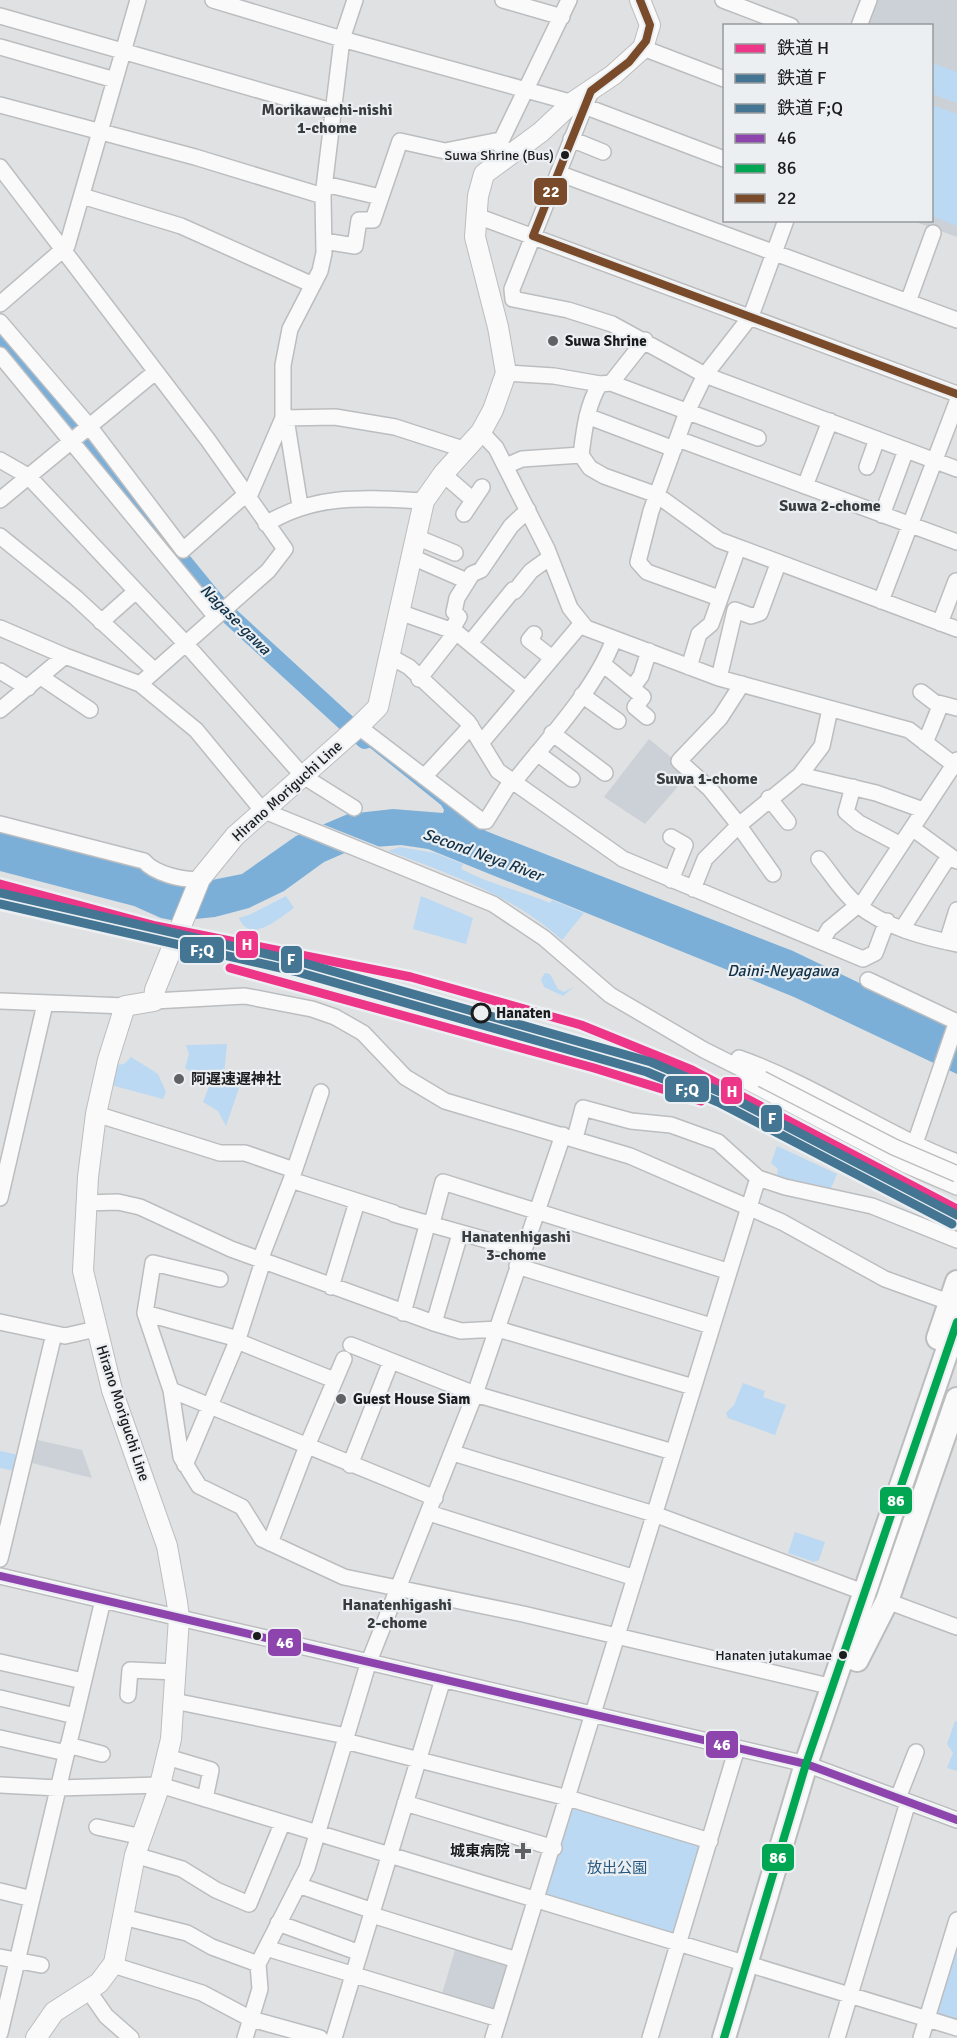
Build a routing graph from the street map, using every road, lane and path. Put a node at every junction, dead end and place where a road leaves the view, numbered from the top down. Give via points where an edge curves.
1 (138, 0) edge
2 (213, 0) edge
3 (355, 0) edge
4 (503, 0) edge
5 (569, 0) edge
6 (640, 0) edge
7 (723, 0) edge
8 (868, 0) edge
9 (0, 15) edge
10 (562, 18) junction
11 (786, 24) edge
12 (860, 24) edge
13 (342, 39) junction
14 (0, 47) edge
15 (643, 48) junction
16 (124, 50) junction
17 (723, 79) edge
18 (115, 80) junction
19 (528, 89) junction
20 (582, 100) junction
21 (0, 105) edge
22 (335, 112) junction
23 (101, 131) junction
24 (571, 139) junction
25 (505, 148) junction
26 (603, 152) dead end
27 (723, 159) edge
28 (0, 166) edge
29 (558, 173) junction
30 (324, 190) junction
31 (82, 196) junction
32 (380, 197) junction
33 (477, 216) junction
34 (785, 222) edge
35 (933, 233) dead end
36 (533, 236) junction
37 (324, 241) junction
38 (65, 249) junction
39 (775, 252) junction
40 (313, 285) junction
41 (908, 302) junction
42 (0, 304) edge
43 (751, 316) junction
44 (957, 320) edge
45 (0, 322) edge
46 (645, 340) junction
47 (0, 355) edge
48 (154, 373) junction
49 (506, 373) junction
50 (705, 375) junction
51 (606, 384) junction
52 (957, 394) edge
53 (957, 402) edge
54 (687, 412) junction
55 (587, 417) junction
56 (283, 418) junction
57 (831, 421) junction
58 (89, 426) junction
59 (481, 432) junction
60 (758, 438) dead end
61 (876, 439) junction
62 (70, 441) junction
63 (676, 444) junction
64 (466, 450) junction
65 (906, 450) junction
66 (581, 455) junction
67 (0, 460) edge
68 (935, 461) junction
69 (506, 466) junction
70 (867, 467) dead end
71 (957, 469) edge
72 (443, 474) junction
73 (28, 476) junction
74 (805, 486) junction
75 (482, 487) dead end
76 (657, 495) junction
77 (246, 497) junction
78 (0, 500) edge
79 (473, 500) junction
80 (424, 501) junction
81 (300, 506) junction
82 (528, 510) junction
83 (464, 514) dead end
84 (882, 515) junction
85 (266, 524) junction
86 (912, 525) junction
87 (0, 536) edge
88 (416, 537) junction
89 (957, 542) edge
90 (738, 548) junction
91 (455, 553) dead end
92 (412, 557) junction
93 (549, 558) junction
94 (778, 564) junction
95 (467, 581) junction
96 (956, 581) edge
97 (136, 591) junction
98 (719, 601) junction
99 (881, 601) junction
100 (735, 610) junction
101 (221, 612) junction
102 (399, 612) junction
103 (102, 622) junction
104 (582, 623) junction
105 (940, 623) junction
106 (0, 628) edge
107 (957, 629) edge
108 (453, 631) junction
109 (614, 639) junction
110 (529, 640) dead end
111 (186, 643) junction
112 (470, 643) junction
113 (649, 651) junction
114 (65, 656) junction
115 (391, 657) junction
116 (552, 658) junction
117 (603, 664) junction
118 (689, 667) junction
119 (154, 670) junction
120 (0, 671) edge
121 (40, 677) junction
122 (719, 678) junction
123 (419, 679) junction
124 (140, 684) junction
125 (742, 684) junction
126 (28, 688) junction
127 (632, 688) junction
128 (526, 690) junction
129 (921, 692) dead end
130 (582, 695) junction
131 (941, 704) junction
132 (957, 708) edge
133 (830, 709) junction
134 (0, 710) edge
135 (90, 710) dead end
136 (647, 717) dead end
137 (618, 721) dead end
138 (471, 726) junction
139 (356, 730) junction
140 (552, 733) junction
141 (481, 743) junction
142 (925, 743) junction
143 (537, 753) junction
144 (956, 764) edge
145 (605, 773) dead end
146 (800, 775) junction
147 (303, 776) junction
148 (424, 777) junction
149 (572, 779) dead end
150 (512, 782) junction
151 (853, 787) junction
152 (769, 798) junction
153 (354, 808) dead end
154 (262, 810) junction
155 (923, 810) junction
156 (789, 822) dead end
157 (0, 824) edge
158 (739, 826) junction
159 (912, 828) junction
160 (671, 837) dead end
161 (901, 845) junction
162 (819, 859) dead end
163 (953, 859) edge
164 (773, 874) dead end
165 (200, 880) junction
166 (671, 880) junction
167 (693, 889) junction
168 (859, 906) junction
169 (957, 910) edge
170 (887, 921) junction
171 (902, 929) junction
172 (822, 941) junction
173 (952, 943) edge
174 (868, 980) dead end
175 (0, 1001) edge
176 (154, 1001) junction
177 (45, 1004) junction
178 (125, 1006) junction
179 (956, 1023) edge
180 (704, 1050) junction
181 (321, 1092) dead end
182 (96, 1114) junction
183 (569, 1136) junction
184 (915, 1145) junction
185 (5, 1154) edge
186 (957, 1162) edge
187 (906, 1166) junction
188 (957, 1174) edge
189 (293, 1175) junction
190 (758, 1178) junction
191 (957, 1187) edge
192 (0, 1198) edge
193 (357, 1202) junction
194 (86, 1203) junction
195 (748, 1207) junction
196 (536, 1212) junction
197 (430, 1223) junction
198 (460, 1234) junction
199 (957, 1240) edge
200 (522, 1250) junction
201 (262, 1260) junction
202 (517, 1266) junction
203 (727, 1271) junction
204 (220, 1279) dead end
205 (331, 1287) junction
206 (955, 1303) edge
207 (145, 1312) junction
208 (404, 1313) junction
209 (0, 1322) edge
210 (434, 1323) junction
211 (711, 1326) junction
212 (96, 1329) junction
213 (498, 1329) junction
214 (54, 1335) junction
215 (238, 1340) junction
216 (351, 1345) dead end
217 (344, 1359) dead end
218 (391, 1361) junction
219 (957, 1363) edge
220 (334, 1380) junction
221 (693, 1387) junction
222 (171, 1390) junction
223 (475, 1394) junction
224 (957, 1399) edge
225 (212, 1407) junction
226 (307, 1446) junction
227 (673, 1452) junction
228 (453, 1453) junction
229 (185, 1465) junction
230 (350, 1465) junction
231 (435, 1498) junction
232 (429, 1513) junction
233 (654, 1514) junction
234 (270, 1543) junction
235 (0, 1558) edge
236 (0, 1576) edge
237 (634, 1578) junction
238 (400, 1587) junction
239 (871, 1594) junction
240 (103, 1600) junction
241 (179, 1618) junction
242 (957, 1627) edge
243 (617, 1636) junction
244 (0, 1662) edge
245 (368, 1664) junction
246 (176, 1672) junction
247 (443, 1679) junction
248 (83, 1681) junction
249 (833, 1685) junction
250 (128, 1695) dead end
251 (0, 1698) edge
252 (174, 1701) junction
253 (593, 1715) junction
254 (75, 1716) junction
255 (0, 1738) edge
256 (346, 1738) junction
257 (737, 1748) junction
258 (67, 1749) junction
259 (916, 1752) dead end
260 (102, 1754) dead end
261 (167, 1757) junction
262 (419, 1759) junction
263 (813, 1767) junction
264 (0, 1785) edge
265 (160, 1785) junction
266 (58, 1788) junction
267 (568, 1798) junction
268 (205, 1799) junction
269 (903, 1800) junction
270 (405, 1803) junction
271 (957, 1820) edge
272 (282, 1824) junction
273 (97, 1827) dead end
274 (319, 1834) junction
275 (710, 1841) junction
276 (138, 1846) junction
277 (554, 1848) junction
278 (390, 1855) junction
279 (298, 1885) junction
280 (0, 1891) edge
281 (32, 1899) junction
282 (538, 1899) junction
283 (372, 1913) junction
284 (123, 1917) junction
285 (957, 1920) edge
286 (278, 1923) junction
287 (680, 1942) junction
288 (266, 1948) junction
289 (360, 1953) junction
290 (0, 1957) edge
291 (18, 1960) junction
292 (517, 1960) junction
293 (258, 1964) junction
294 (41, 1965) dead end
295 (113, 1965) junction
296 (753, 1966) junction
297 (353, 1974) junction
298 (88, 1990) junction
299 (850, 1995) junction
300 (251, 2019) junction
301 (499, 2019) junction
302 (926, 2019) junction
303 (957, 2028) edge
304 (0, 2033) edge
305 (36, 2038) edge
306 (131, 2038) edge
307 (244, 2038) edge
308 (320, 2038) edge
309 (334, 2038) edge
310 (494, 2038) edge
311 (650, 2038) edge
312 (724, 2038) edge
313 (737, 2038) edge
314 (837, 2038) edge
315 (921, 2038) edge

1 - 16 street
2 - 13 street
3 - 13 street
4 - 10 street
5 - 10 street
6 - 15 main road via 650,25
7 - 11 street
8 - 12 street
9 - 16 street
10 - 19 street
13 - 19 street
13 - 22 street
14 - 18 street
15 - 17 street
15 - 20 main road, Hirano Moriguchi Line
16 - 18 street
16 - 22 street
18 - 23 street
19 - 20 street
19 - 25 street
20 - 24 street
20 - 25 main road, Hirano Moriguchi Line via 541,132
20 - 27 street
21 - 23 street
22 - 30 street
23 - 30 street
23 - 31 street
24 - 26 street
24 - 29 street
25 - 32 street via 495,141 445,151 400,141
25 - 33 main road, Hirano Moriguchi Line via 484,174
28 - 38 street
29 - 36 street
29 - 39 street
30 - 32 street
30 - 37 street
31 - 38 street
31 - 40 street via 181,226
32 - 37 street via 372,220 359,220 355,246
33 - 36 street
33 - 49 main road, Hirano Moriguchi Line via 477,251
34 - 39 street
35 - 41 street
36 - 43 street
36 - 46 street via 512,289 513,299 568,310
37 - 40 street via 322,262
38 - 42 street
38 - 48 street
39 - 41 street
39 - 43 street
40 - 56 street via 290,329 283,365
41 - 44 street
43 - 50 street
43 - 52 street
45 - 58 street
46 - 50 street
46 - 51 street
47 - 62 street
48 - 58 street
48 - 77 street via 208,440
49 - 51 street
49 - 59 main road, Hirano Moriguchi Line
50 - 54 street
50 - 57 street
51 - 54 street
51 - 55 street
53 - 68 street
54 - 60 street
54 - 63 street
55 - 63 street
55 - 66 street
56 - 64 street via 335,417 395,427
56 - 77 street
56 - 81 street
57 - 61 street
57 - 74 street
58 - 62 street
58 - 77 street via 183,550
59 - 64 main road, Hirano Moriguchi Line
59 - 69 street
61 - 65 street
61 - 70 street
62 - 73 street
62 - 101 street
63 - 74 street
63 - 76 street
64 - 72 main road, Hirano Moriguchi Line
65 - 68 street
65 - 84 street
66 - 69 street via 522,459
66 - 76 street via 590,468 604,476
67 - 73 street
68 - 71 street
68 - 86 street
69 - 82 street
72 - 79 street
72 - 80 main road, Hirano Moriguchi Line
73 - 78 street
73 - 97 street
74 - 84 street
75 - 79 street
76 - 90 street via 719,540
76 - 98 street via 639,565 647,572
77 - 85 street
79 - 83 street
80 - 81 street via 370,498
80 - 88 main road, Hirano Moriguchi Line
81 - 85 street
82 - 93 street
82 - 95 street via 511,526 481,570 471,574
84 - 86 street
85 - 101 street via 285,549 268,571
86 - 89 street
86 - 99 street
87 - 103 street
88 - 91 street
88 - 92 main road, Hirano Moriguchi Line
90 - 94 street
90 - 98 street
92 - 95 street
92 - 102 main road, Hirano Moriguchi Line
93 - 104 street via 570,608
93 - 112 street via 513,590
94 - 99 street
94 - 100 street via 760,614 751,616
95 - 108 street via 457,598 454,612 459,617
96 - 105 street
97 - 103 street
97 - 111 street
98 - 100 street
98 - 118 street via 711,624 699,634
99 - 105 street
100 - 122 street
101 - 111 street
102 - 108 street
102 - 115 main road, Hirano Moriguchi Line
103 - 119 street
104 - 109 street via 595,633
104 - 116 street
105 - 107 street
106 - 114 street
108 - 112 street
108 - 123 street
109 - 113 street
109 - 117 street
110 - 116 street
111 - 119 street
111 - 147 street
112 - 128 street
113 - 118 street
113 - 127 street via 641,676
114 - 121 street
114 - 124 street
115 - 123 street
115 - 139 main road, Hirano Moriguchi Line via 378,707
116 - 128 street
117 - 127 street
117 - 130 street
118 - 122 street
119 - 124 street
120 - 126 street
121 - 126 street
121 - 135 street
122 - 125 street
123 - 138 street
124 - 154 street via 196,730
125 - 133 street
125 - 158 street via 720,718 679,761 710,789
126 - 134 street
127 - 136 street via 643,697 635,707
128 - 141 street
129 - 131 street
130 - 137 street
130 - 140 street
131 - 132 street
131 - 142 street
133 - 142 street via 909,730
133 - 146 street via 822,746
138 - 141 street
138 - 148 street
139 - 147 main road, Hirano Moriguchi Line
139 - 148 street via 405,772
140 - 143 street
140 - 145 street
141 - 150 street via 498,771
142 - 144 street
143 - 149 street
143 - 150 street
144 - 155 street
146 - 151 street
146 - 152 street
147 - 153 street
147 - 154 main road, Hirano Moriguchi Line
148 - 150 street via 482,821 486,821
150 - 166 street via 623,859
151 - 155 street
151 - 161 street via 846,812
152 - 156 street
152 - 158 street
154 - 165 main road, Hirano Moriguchi Line
154 - 180 street via 474,894 544,938 610,995
155 - 159 street
157 - 165 street via 144,861 156,870 187,880
158 - 164 street
158 - 167 street via 705,858
159 - 161 street
159 - 163 street
160 - 166 street via 686,845
161 - 168 street
162 - 168 street
163 - 171 street
165 - 176 main road, Hirano Moriguchi Line
166 - 167 street
167 - 172 street
168 - 170 street
168 - 172 street via 829,929
169 - 173 street
170 - 171 street
170 - 172 street via 875,952 863,959
171 - 173 street
174 - 179 street
175 - 177 street
176 - 178 main road
176 - 183 street via 245,996 312,1009 363,1033 405,1077 442,1100
177 - 178 street
177 - 185 street
178 - 182 main road, Hirano Moriguchi Line
179 - 184 street
180 - 184 street via 718,1051 765,1068
180 - 187 street via 713,1063
180 - 188 street, bridge via 894,1147
181 - 189 street
182 - 189 street via 220,1153 245,1153
182 - 194 main road, Hirano Moriguchi Line
183 - 190 street via 583,1108 671,1125 726,1147
183 - 195 street via 630,1156
183 - 196 street
184 - 186 street
184 - 187 street
185 - 192 street
187 - 191 street
189 - 193 street
189 - 201 street
190 - 195 street
190 - 199 street via 872,1206
193 - 197 street
193 - 205 street
194 - 201 street via 118,1202 140,1207
194 - 212 main road, Hirano Moriguchi Line via 83,1271
195 - 203 street
195 - 206 street via 885,1279
196 - 197 street via 443,1182
196 - 200 street
196 - 203 street
197 - 198 street
197 - 208 street
198 - 200 street
198 - 210 street
200 - 202 street
201 - 205 street
201 - 215 street
202 - 211 street
202 - 213 street
203 - 211 street
204 - 207 street via 153,1263
205 - 208 street
206 - 239 highway
207 - 215 street
207 - 222 street
208 - 210 street
209 - 214 street
210 - 213 street via 461,1331
211 - 221 street
212 - 214 street
212 - 241 main road, Hirano Moriguchi Line via 113,1391 167,1546
213 - 221 street
213 - 223 street
214 - 235 street
215 - 220 street
215 - 225 street
216 - 218 street
217 - 220 street
218 - 223 street
218 - 230 street
219 - 239 highway
220 - 226 street
221 - 227 street
222 - 225 street
222 - 229 street
223 - 227 street
223 - 228 street
224 - 239 highway
225 - 226 street
225 - 229 street
226 - 230 street
226 - 234 street
227 - 233 street
228 - 231 street
228 - 233 street
229 - 234 street via 199,1486 242,1508 262,1539
230 - 231 street
231 - 232 street
232 - 237 street
232 - 238 street
233 - 237 street
233 - 239 street
234 - 238 street via 344,1576
236 - 240 street
237 - 243 street
238 - 243 street
238 - 245 street
239 - 242 street
239 - 249 highway
239 - 263 highway via 857,1660
240 - 241 street
240 - 248 street
241 - 245 street
241 - 246 main road, Hirano Moriguchi Line
243 - 249 street
243 - 253 street
244 - 248 street
245 - 247 street
245 - 256 street
246 - 250 street via 130,1670
246 - 252 main road, Hirano Moriguchi Line
247 - 253 street
247 - 262 street
248 - 254 street
249 - 263 highway
251 - 254 street
252 - 256 street
252 - 261 main road, Hirano Moriguchi Line
253 - 257 street
253 - 267 street
254 - 258 street
255 - 258 street
256 - 262 street
256 - 274 street
257 - 263 street
257 - 275 street
258 - 260 street
258 - 266 street
259 - 269 street
261 - 265 main road, Hirano Moriguchi Line
261 - 268 street via 211,1770
262 - 267 street
262 - 270 street
263 - 269 street
263 - 296 highway
264 - 266 street
265 - 266 street
265 - 268 street
265 - 276 main road, Hirano Moriguchi Line
266 - 281 street
267 - 275 street
267 - 277 street
268 - 272 street
269 - 271 street
269 - 299 street
270 - 277 street
270 - 278 street
272 - 274 street
272 - 276 street via 249,1904
273 - 276 street
274 - 278 street
274 - 279 street
275 - 287 street
276 - 284 main road, Hirano Moriguchi Line
277 - 282 street
278 - 282 street
278 - 283 street
279 - 283 street
279 - 286 street
280 - 281 street
281 - 291 street
282 - 287 street
282 - 292 street
283 - 289 street
283 - 292 street
284 - 293 street via 187,1933
284 - 295 main road, Hirano Moriguchi Line
285 - 302 street
286 - 288 street
286 - 289 street
287 - 296 street
287 - 311 street
288 - 293 street
288 - 297 street
289 - 297 street
290 - 291 street
291 - 294 street
291 - 304 street
292 - 301 street
293 - 300 street via 260,1989
295 - 298 main road, Hirano Moriguchi Line
295 - 300 street via 202,1993
296 - 299 street
296 - 312 highway
296 - 313 highway
297 - 301 street
297 - 309 street
298 - 305 main road, Hirano Moriguchi Line via 54,2012
298 - 306 street via 106,2016
299 - 302 street
299 - 314 street
300 - 307 street
300 - 308 street
301 - 310 street
302 - 303 street
302 - 315 street

